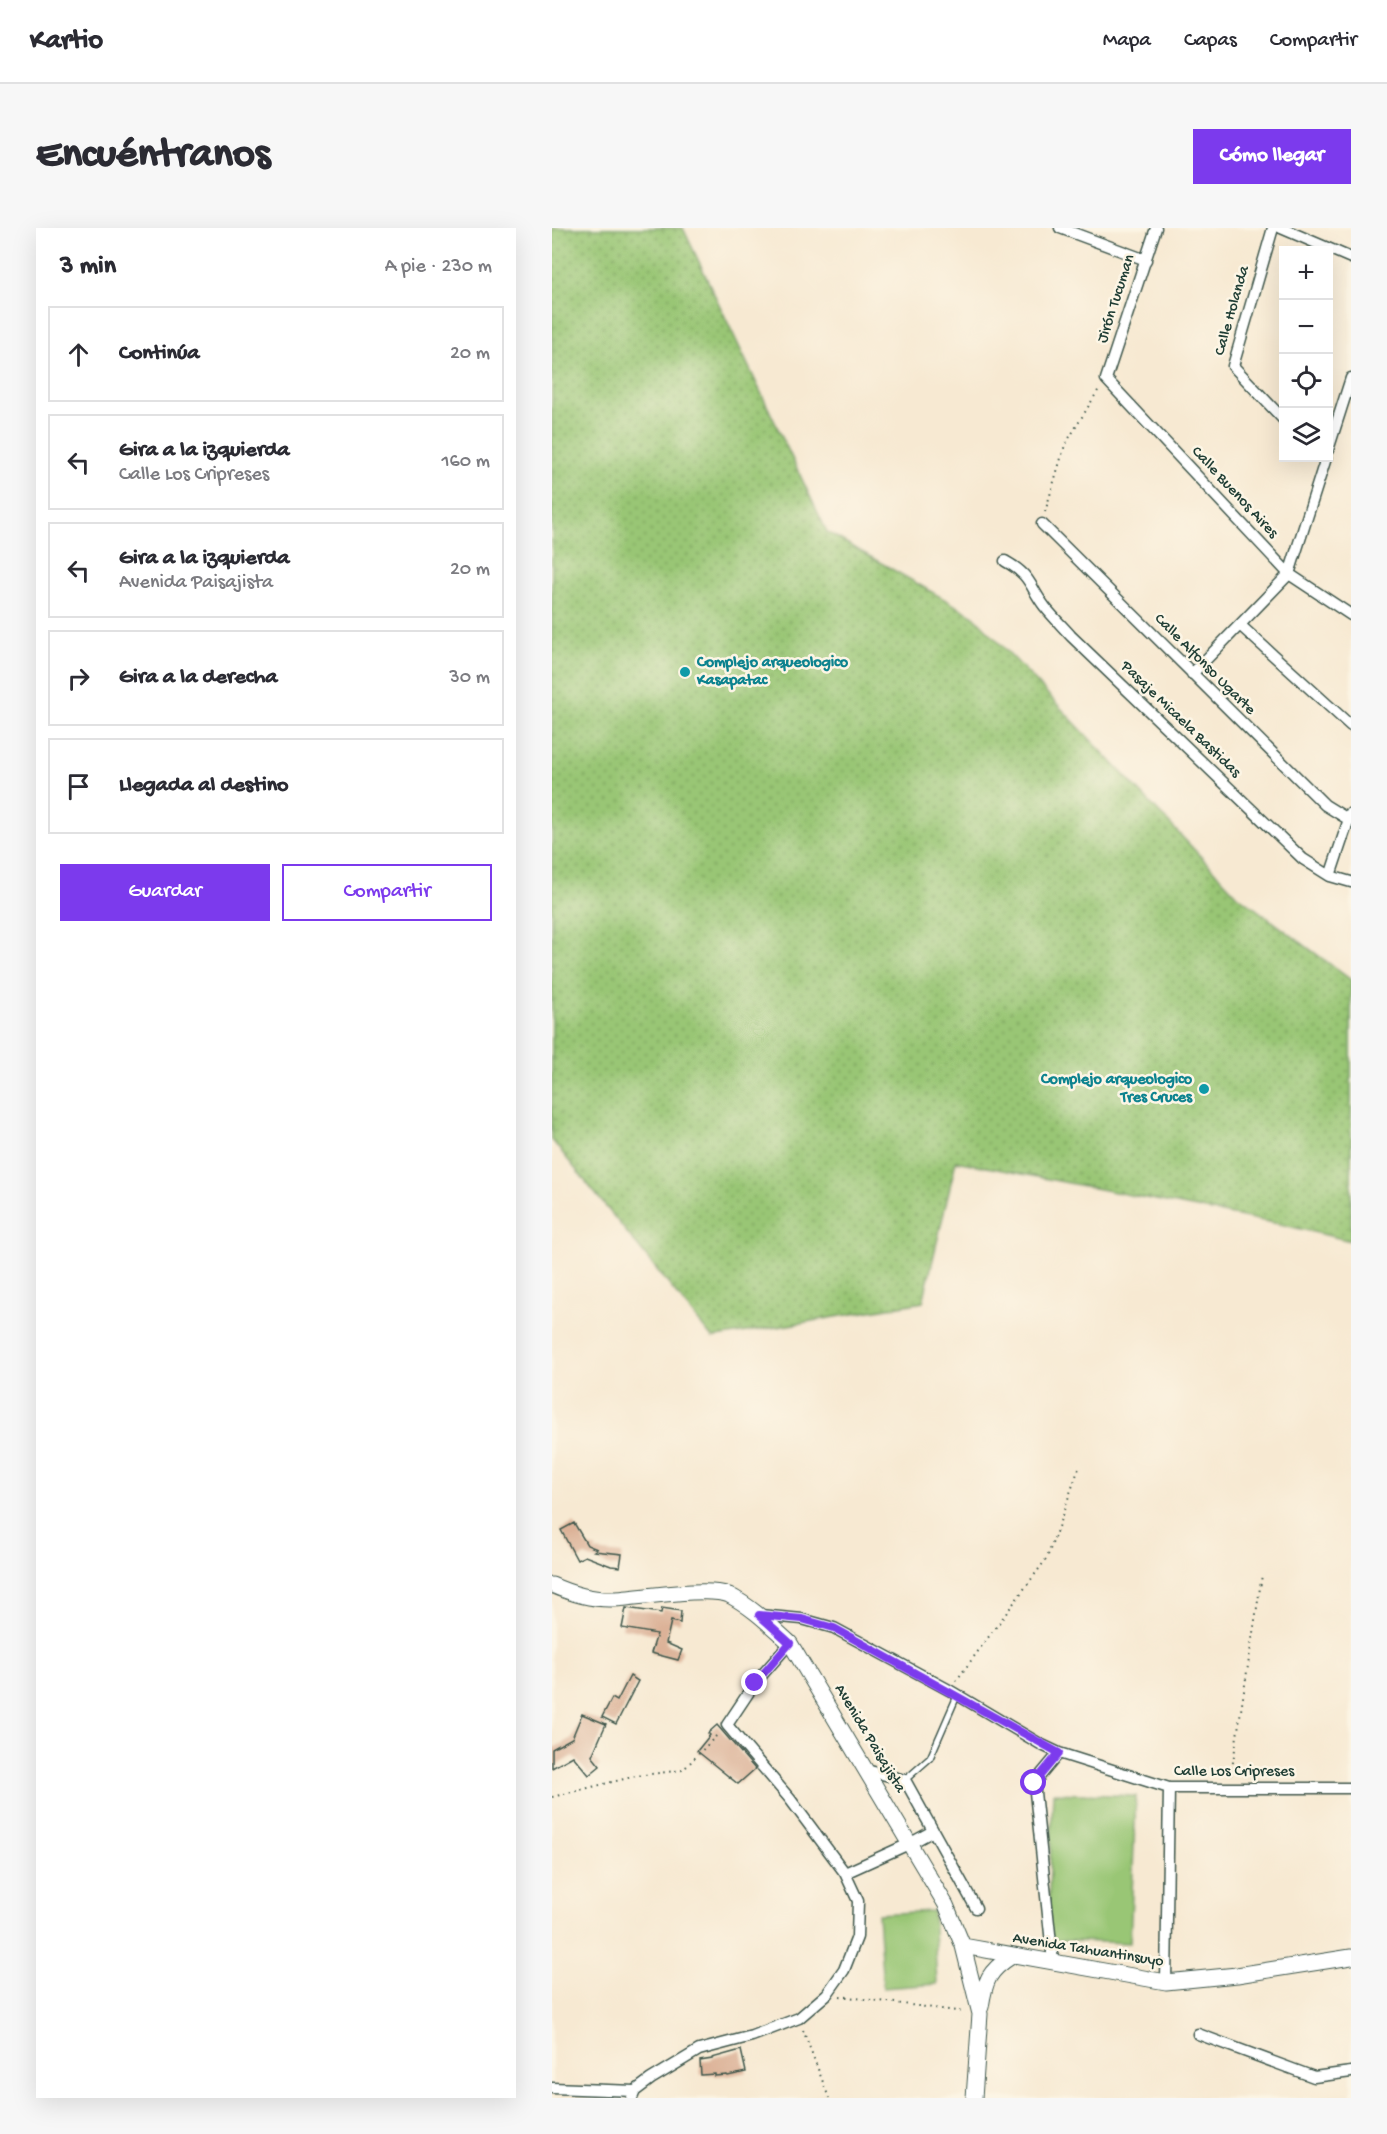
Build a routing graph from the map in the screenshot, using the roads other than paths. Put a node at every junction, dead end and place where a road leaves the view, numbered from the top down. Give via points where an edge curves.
1 (1060, 228) edge
2 (1156, 228) edge
3 (1273, 228) edge
4 (1281, 228) edge
5 (1351, 258) edge
6 (1146, 260) junction
7 (1351, 378) edge
8 (1106, 379) joint
9 (1279, 415) edge
10 (1333, 437) edge
11 (1322, 462) edge
12 (1042, 524) road end
13 (1005, 561) dead end
14 (1290, 574) junction
15 (1351, 615) edge
16 (1241, 626) junction
17 (1192, 674) junction
18 (1351, 726) edge
19 (1350, 818) edge
20 (1330, 876) junction
21 (1351, 882) edge
22 (552, 1585) edge
23 (759, 1615) junction
24 (790, 1643) junction
25 (953, 1693) junction
26 (1059, 1753) junction
27 (866, 1770) junction
28 (905, 1780) junction
29 (1169, 1788) junction
30 (1351, 1788) edge
31 (933, 1831) junction
32 (911, 1843) junction
33 (845, 1873) junction
34 (976, 1908) dead end
35 (963, 1946) junction
36 (1012, 1956) junction
37 (1351, 1957) edge
38 (1053, 1962) junction
39 (1166, 1982) junction
40 (980, 2014) junction
41 (1198, 2034) dead end
42 (1351, 2072) edge
43 (555, 2092) edge
44 (633, 2094) edge
45 (974, 2098) edge

1 - 6 street
2 - 6 street, Jirón Tucuman
3 - 9 street, Calle Holanda via 1233,366
4 - 5 street
6 - 8 street, Jirón Tucuman
7 - 10 street
8 - 14 street, Calle Buenos Aires
11 - 14 street
12 - 17 street, Calle Alfonso Ugarte
13 - 20 street, Pasaje Micaela Bastidas via 1030,581 1044,606 1071,636 1303,859
14 - 15 street, Calle Buenos Aires
14 - 16 street
16 - 17 street
16 - 18 street
17 - 19 street, Calle Alfonso Ugarte via 1324,805
19 - 20 street
20 - 21 street, Pasaje Micaela Bastidas
22 - 23 main road, Avenida Paisajista via 582,1597 613,1599 726,1594
23 - 24 main road, Avenida Paisajista
23 - 25 street, Calle Los Cripreses via 802,1619 834,1628
24 - 27 main road, Avenida Paisajista
24 - 33 street via 755,1683 727,1725 790,1799
25 - 26 street, Calle Los Cripreses
25 - 28 lane via 930,1758
26 - 29 street, Calle Los Cripreses
26 - 38 street via 1034,1783
27 - 28 street
27 - 32 main road, Avenida Paisajista
28 - 31 street
29 - 30 street, Calle Los Cripreses
29 - 39 street
31 - 32 street
31 - 34 street
32 - 33 street
32 - 35 main road, Avenida Paisajista via 946,1905
33 - 44 street via 858,1901 857,1937 827,1994 799,2018 699,2050
35 - 36 main road, Avenida Tahuantinsuyo
35 - 40 main road, Avenida Paisajista
36 - 38 main road, Avenida Tahuantinsuyo
36 - 40 main road via 998,1965 985,1983
37 - 39 main road, Avenida Tahuantinsuyo
38 - 39 main road, Avenida Tahuantinsuyo
40 - 45 main road, Avenida Paisajista
41 - 42 street via 1314,2077
43 - 44 street

